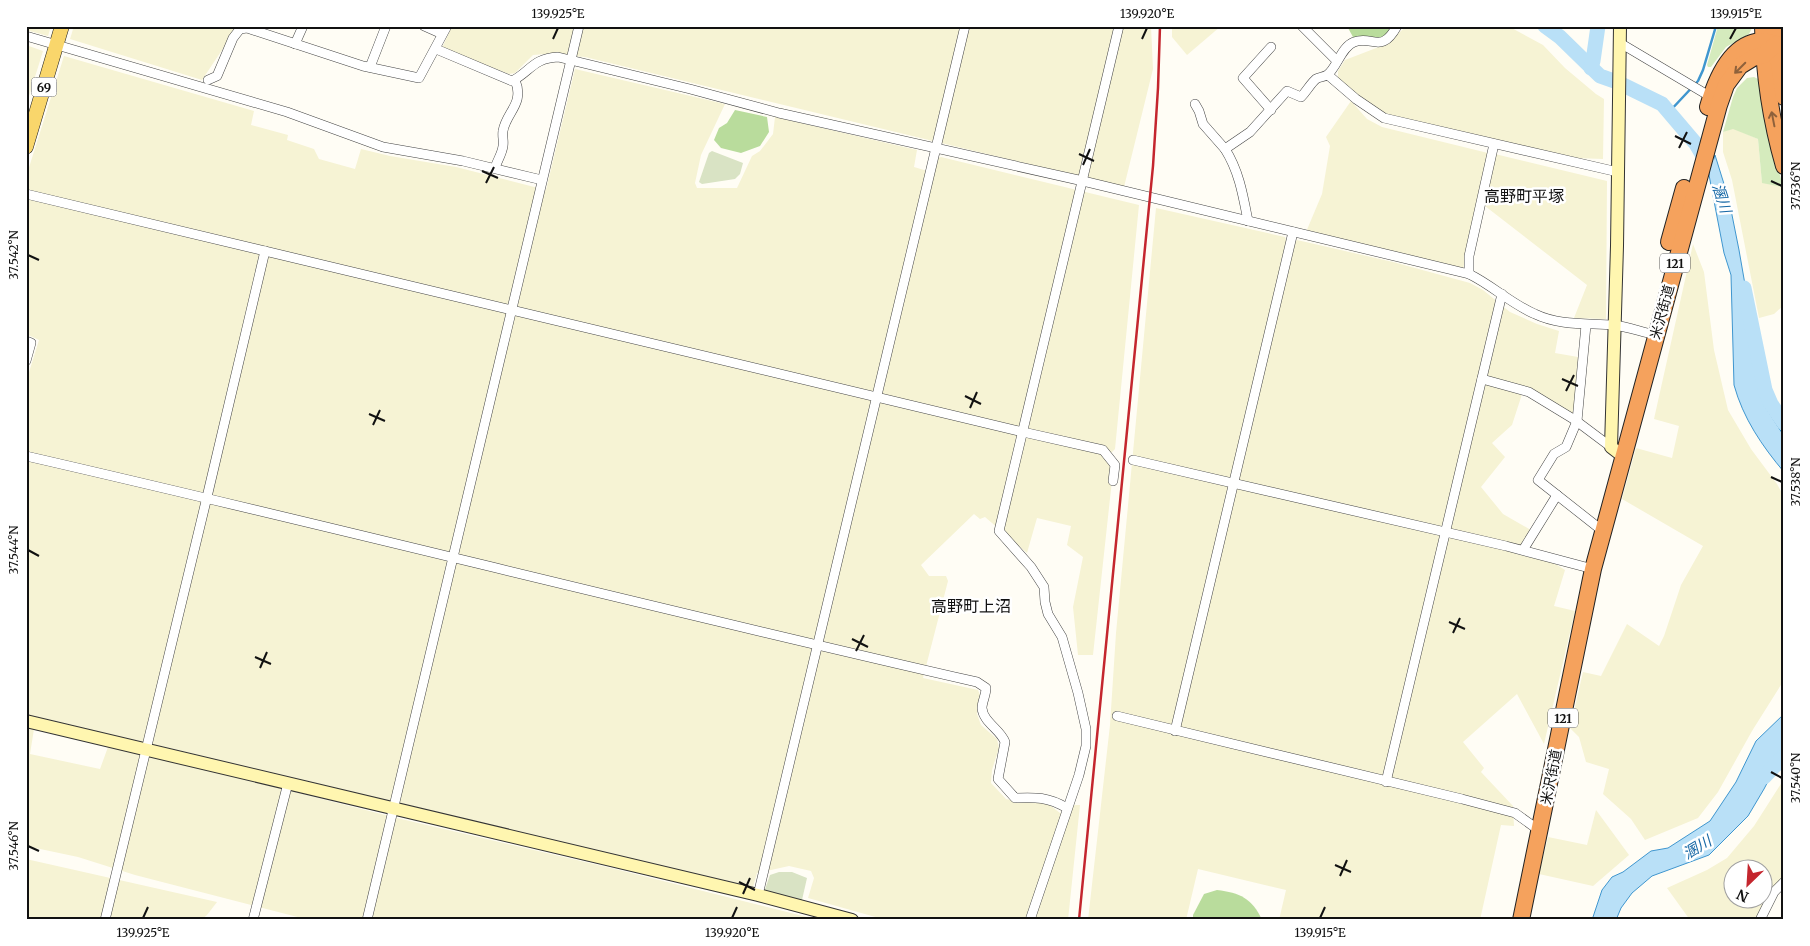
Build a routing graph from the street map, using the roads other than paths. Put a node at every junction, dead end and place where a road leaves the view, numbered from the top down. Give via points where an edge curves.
1 (62, 26) edge
2 (302, 26) edge
3 (386, 26) edge
4 (424, 26) edge
5 (447, 26) edge
6 (579, 26) edge
7 (965, 26) edge
8 (1119, 26) edge
9 (1302, 26) edge
10 (1396, 26) edge
11 (1620, 26) edge
12 (1776, 26) edge
13 (442, 34) junction
14 (26, 36) edge
15 (1620, 43) junction
16 (296, 44) junction
17 (56, 45) junction
18 (1271, 47) dead end
19 (436, 49) junction
20 (1771, 50) edge
21 (571, 61) junction
22 (1337, 61) junction
23 (370, 68) junction
24 (1328, 75) junction
25 (208, 80) dead end
26 (515, 80) junction
27 (1784, 97) edge
28 (1713, 101) junction
29 (1195, 104) dead end
30 (1271, 110) junction
31 (1494, 144) junction
32 (26, 147) edge
33 (937, 147) junction
34 (1225, 149) junction
35 (1784, 166) edge
36 (495, 168) junction
37 (1618, 172) junction
38 (542, 180) junction
39 (1083, 181) junction
40 (26, 194) edge
41 (1248, 221) junction
42 (1293, 232) junction
43 (264, 251) junction
44 (1469, 274) junction
45 (1502, 294) junction
46 (513, 311) junction
47 (1586, 325) junction
48 (1615, 325) junction
49 (1650, 334) junction
50 (26, 341) edge
51 (26, 361) edge
52 (1482, 379) junction
53 (876, 397) junction
54 (1577, 421) junction
55 (1023, 432) junction
56 (1618, 453) junction
57 (26, 456) edge
58 (1133, 460) dead end
59 (1113, 481) dead end
60 (1233, 484) junction
61 (1557, 495) junction
62 (207, 497) junction
63 (1606, 524) junction
64 (1446, 532) junction
65 (1523, 550) junction
66 (452, 558) junction
67 (1593, 569) junction
68 (817, 646) junction
69 (1117, 716) dead end
70 (26, 721) edge
71 (1175, 731) junction
72 (147, 749) junction
73 (1386, 782) junction
74 (288, 783) junction
75 (393, 808) junction
76 (1067, 808) junction
77 (1540, 831) junction
78 (1784, 882) edge
79 (758, 895) junction
80 (105, 920) edge
81 (253, 920) edge
82 (367, 920) edge
83 (852, 920) edge
84 (1030, 920) edge
85 (1521, 920) edge
86 (1760, 920) edge

1 - 17 main road, 69
2 - 16 street
3 - 23 street
4 - 13 street
5 - 13 street
6 - 21 street
7 - 33 street
8 - 39 street
9 - 22 street
10 - 22 street via 1380,43 1352,42
11 - 15 street
12 - 20 highway
13 - 19 street
14 - 17 street
15 - 28 street
15 - 37 street
16 - 23 street
16 - 25 street via 247,28 240,29 216,76
17 - 32 main road, 69
17 - 36 street via 287,112 383,147
18 - 30 street via 1243,78
19 - 23 street via 419,78
19 - 26 street
20 - 27 highway
20 - 28 highway, 米沢街道 / 121 via 1740,66
35 -> 20 highway via 1773,118
21 - 26 street via 558,57 542,60
21 - 33 street via 778,113
21 - 38 street
22 - 24 street
24 - 30 street via 1316,79 1301,97 1287,91
24 - 31 street via 1384,118
26 - 36 street via 518,94 503,130 503,146
28 - 49 highway, 米沢街道 / 121
29 - 34 street via 1203,124
30 - 34 street via 1250,132
31 - 37 street
31 - 44 street via 1469,256
33 - 39 street
33 - 53 street
34 - 41 street via 1240,179
36 - 38 street
37 - 48 street
38 - 46 street
39 - 41 street
39 - 55 street
40 - 43 street
41 - 42 street
42 - 44 street
42 - 60 street
43 - 46 street
43 - 62 street
44 - 45 street
45 - 47 street via 1534,314
45 - 52 street
46 - 53 street
46 - 66 street
47 - 48 street
47 - 54 street
48 - 49 street
48 - 56 street
49 - 56 highway, 米沢街道 / 121
50 - 51 street via 31,343
52 - 54 street via 1529,392
52 - 64 street
53 - 55 street
53 - 68 street
54 - 56 street
54 - 61 street via 1566,447 1554,454 1538,480
55 - 59 street via 1104,450 1116,465
55 - 76 street via 999,531 1031,566 1044,587 1048,614 1062,637 1078,693 1086,729 1086,746
56 - 63 highway, 米沢街道 / 121
57 - 62 street
58 - 60 street
60 - 64 street
60 - 71 street
61 - 63 street
61 - 65 street
62 - 66 street
62 - 72 street
63 - 67 highway, 米沢街道 / 121
64 - 65 street
64 - 73 street
65 - 67 street
66 - 68 street
66 - 75 street
67 - 77 highway, 米沢街道 / 121
68 - 76 street via 982,685 986,688 982,709 1005,742 998,780 1015,798 1039,797
68 - 79 street
69 - 71 street
70 - 72 street
71 - 73 street
72 - 74 street
72 - 80 street
73 - 77 street via 1515,813
74 - 75 street
74 - 81 street
75 - 79 street
75 - 82 street
76 - 84 street
77 - 85 highway, 米沢街道 / 121
78 - 86 street via 1774,892
79 - 83 street

